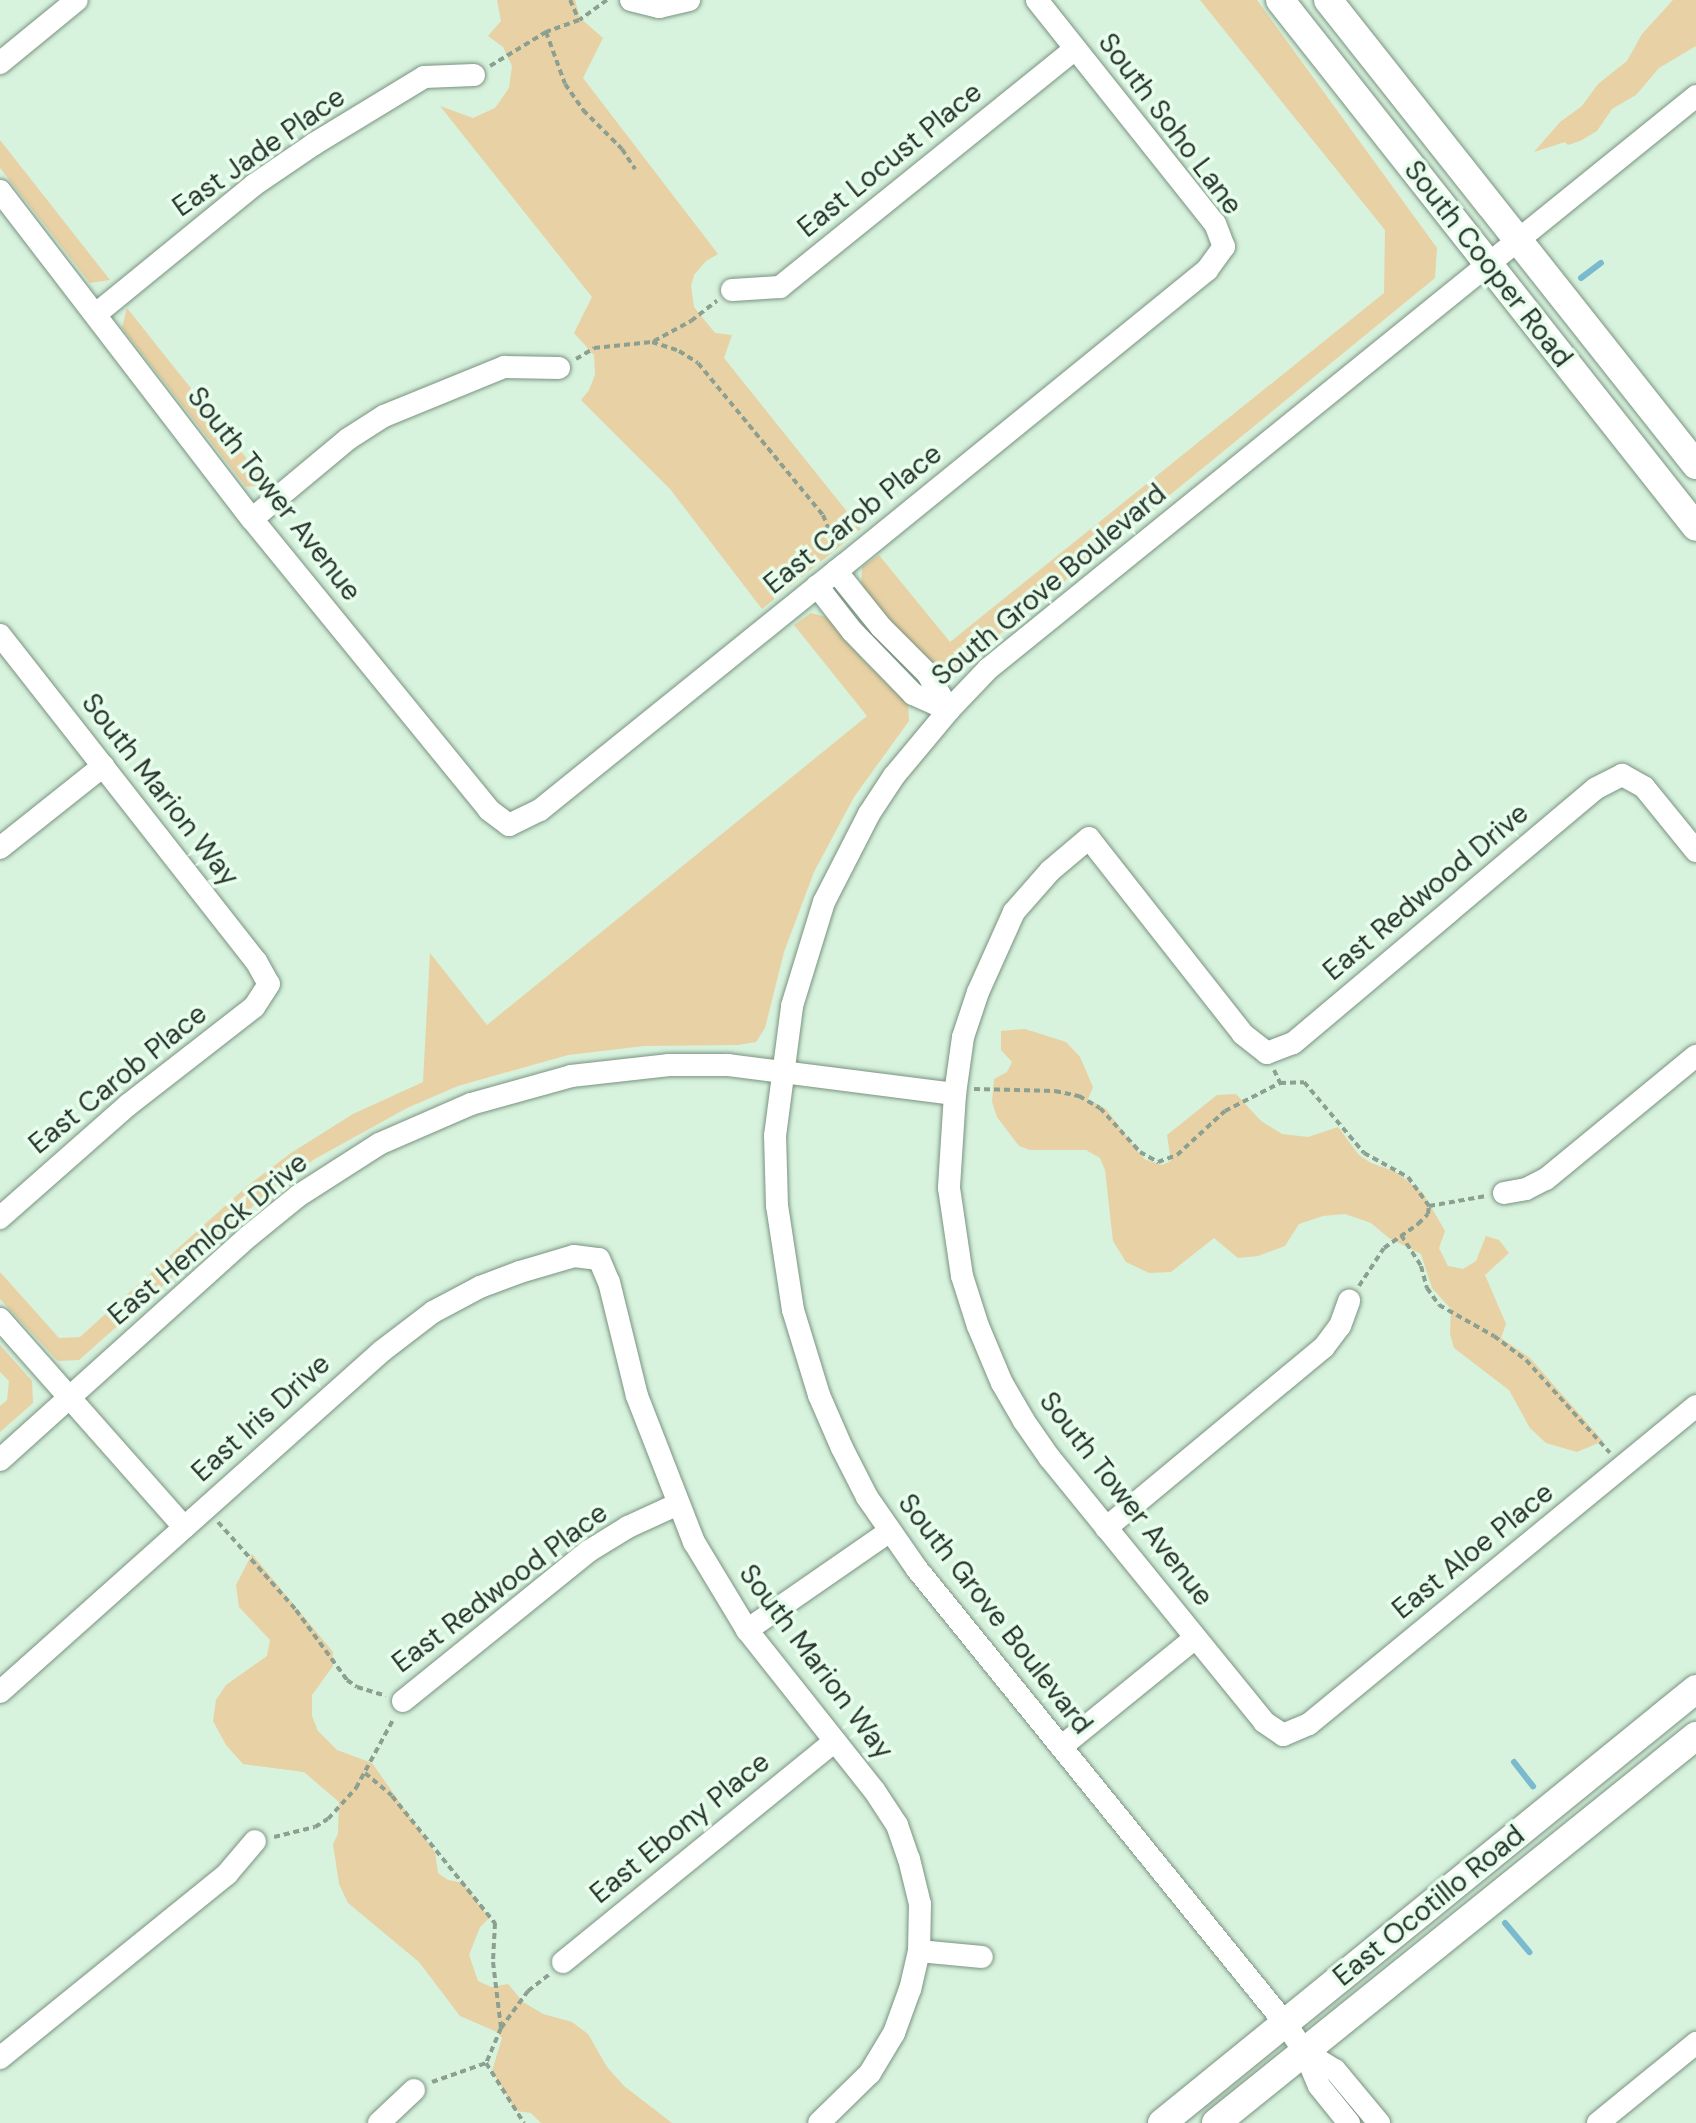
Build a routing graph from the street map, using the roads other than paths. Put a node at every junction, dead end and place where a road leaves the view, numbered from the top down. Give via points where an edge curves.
1 (77, 0) edge
2 (631, 0) edge
3 (689, 0) edge
4 (1037, 0) edge
5 (1280, 0) edge
6 (1328, 0) edge
7 (1075, 49) junction
8 (0, 63) edge
9 (474, 75) road end
10 (1696, 96) edge
11 (0, 191) edge
12 (1224, 247) joint
13 (1501, 252) junction
14 (732, 290) road end
15 (96, 314) junction
16 (559, 368) road end
17 (1696, 465) edge
18 (252, 519) junction
19 (1696, 527) edge
20 (840, 568) junction
21 (817, 586) junction
22 (0, 635) edge
23 (949, 710) junction
24 (103, 766) junction
25 (509, 825) joint
26 (1089, 838) joint
27 (0, 848) edge
28 (1696, 851) edge
29 (269, 984) joint
30 (1696, 1056) edge
31 (781, 1071) junction
32 (955, 1090) junction
33 (1504, 1193) road end
34 (0, 1218) edge
35 (599, 1259) joint
36 (1349, 1301) road end
37 (0, 1319) edge
38 (70, 1398) junction
39 (1696, 1406) edge
40 (0, 1460) edge
41 (678, 1504) junction
42 (184, 1527) junction
43 (1106, 1528) junction
44 (890, 1531) junction
45 (747, 1630) junction
46 (1195, 1638) junction
47 (1696, 1689) edge
48 (0, 1692) edge
49 (403, 1701) road end
50 (1283, 1735) joint
51 (1696, 1736) edge
52 (835, 1741) junction
53 (1061, 1747) junction
54 (255, 1841) road end
55 (919, 1951) junction
56 (982, 1957) dead end
57 (563, 1962) road end
58 (1285, 2023) junction
59 (1696, 2043) edge
60 (1304, 2051) junction
61 (0, 2058) edge
62 (414, 2090) road end
63 (379, 2123) edge
64 (819, 2123) edge
65 (1162, 2123) edge
66 (1216, 2123) edge
67 (1349, 2123) edge
68 (1379, 2123) edge
69 (1598, 2123) edge

1 - 8 street
2 - 3 street via 659,7
4 - 7 street, South Soho Lane
5 - 13 main road, South Cooper Road
6 - 13 main road, South Cooper Road
7 - 12 street, South Soho Lane via 1215,224
7 - 14 street, East Locust Place via 780,287
9 - 15 street, East Jade Place via 424,77 314,144 254,185
10 - 13 street, South Grove Boulevard
11 - 15 street, South Tower Avenue
12 - 20 street, East Carob Place via 1207,270
13 - 17 main road, South Cooper Road
13 - 19 main road, South Cooper Road
13 - 23 street, South Grove Boulevard via 1029,634
15 - 18 street, South Tower Avenue
16 - 18 street via 504,367 384,416 348,439
18 - 25 street, South Tower Avenue via 489,810
20 - 21 street, East Carob Place
20 - 23 street via 881,627 927,673
21 - 23 street via 903,685
21 - 25 street, East Carob Place via 540,810
22 - 24 street, South Marion Way
23 - 31 street, South Grove Boulevard via 894,776 837,875 808,950
24 - 27 street
24 - 29 street, South Marion Way
26 - 28 street, East Redwood Drive via 1243,1034 1267,1053 1293,1043 1595,789 1622,775 1644,787
26 - 32 street, South Tower Avenue via 1014,912 963,1037
29 - 34 street, East Carob Place via 254,1007 128,1105
30 - 33 street via 1546,1179
31 - 32 street, East Hemlock Drive
31 - 38 street, East Hemlock Drive via 684,1065 613,1070 514,1089 423,1123 298,1196
31 - 44 street, South Grove Boulevard via 775,1136 777,1206 793,1310 842,1448
32 - 43 street, South Tower Avenue via 950,1201 962,1276 978,1326 1024,1421
35 - 41 street, South Marion Way via 637,1396
35 - 42 street, East Iris Drive via 574,1256 520,1272 433,1312
36 - 43 street via 1340,1326 1324,1347
37 - 38 street
38 - 40 street, East Hemlock Drive
38 - 42 street
39 - 50 street, East Aloe Place via 1309,1724
41 - 45 street, South Marion Way via 694,1542
41 - 49 street, East Redwood Place via 589,1551
42 - 48 street, East Iris Drive
43 - 46 street, South Tower Avenue
44 - 45 street
44 - 53 street, South Grove Boulevard
45 - 52 street, South Marion Way
46 - 50 street, South Tower Avenue via 1264,1722
46 - 53 street
47 - 58 main road, East Ocotillo Road
51 - 60 main road, East Ocotillo Road
52 - 55 street, South Marion Way via 897,1825 920,1904
52 - 57 street, East Ebony Place
53 - 58 street, South Grove Boulevard
54 - 61 street via 227,1874
55 - 56 street
55 - 64 street via 894,2033 870,2073
58 - 60 street, South Grove Boulevard
58 - 65 main road, East Ocotillo Road
59 - 69 street
60 - 66 main road, East Ocotillo Road
60 - 67 street via 1319,2086
60 - 68 street via 1335,2070
62 - 63 street

